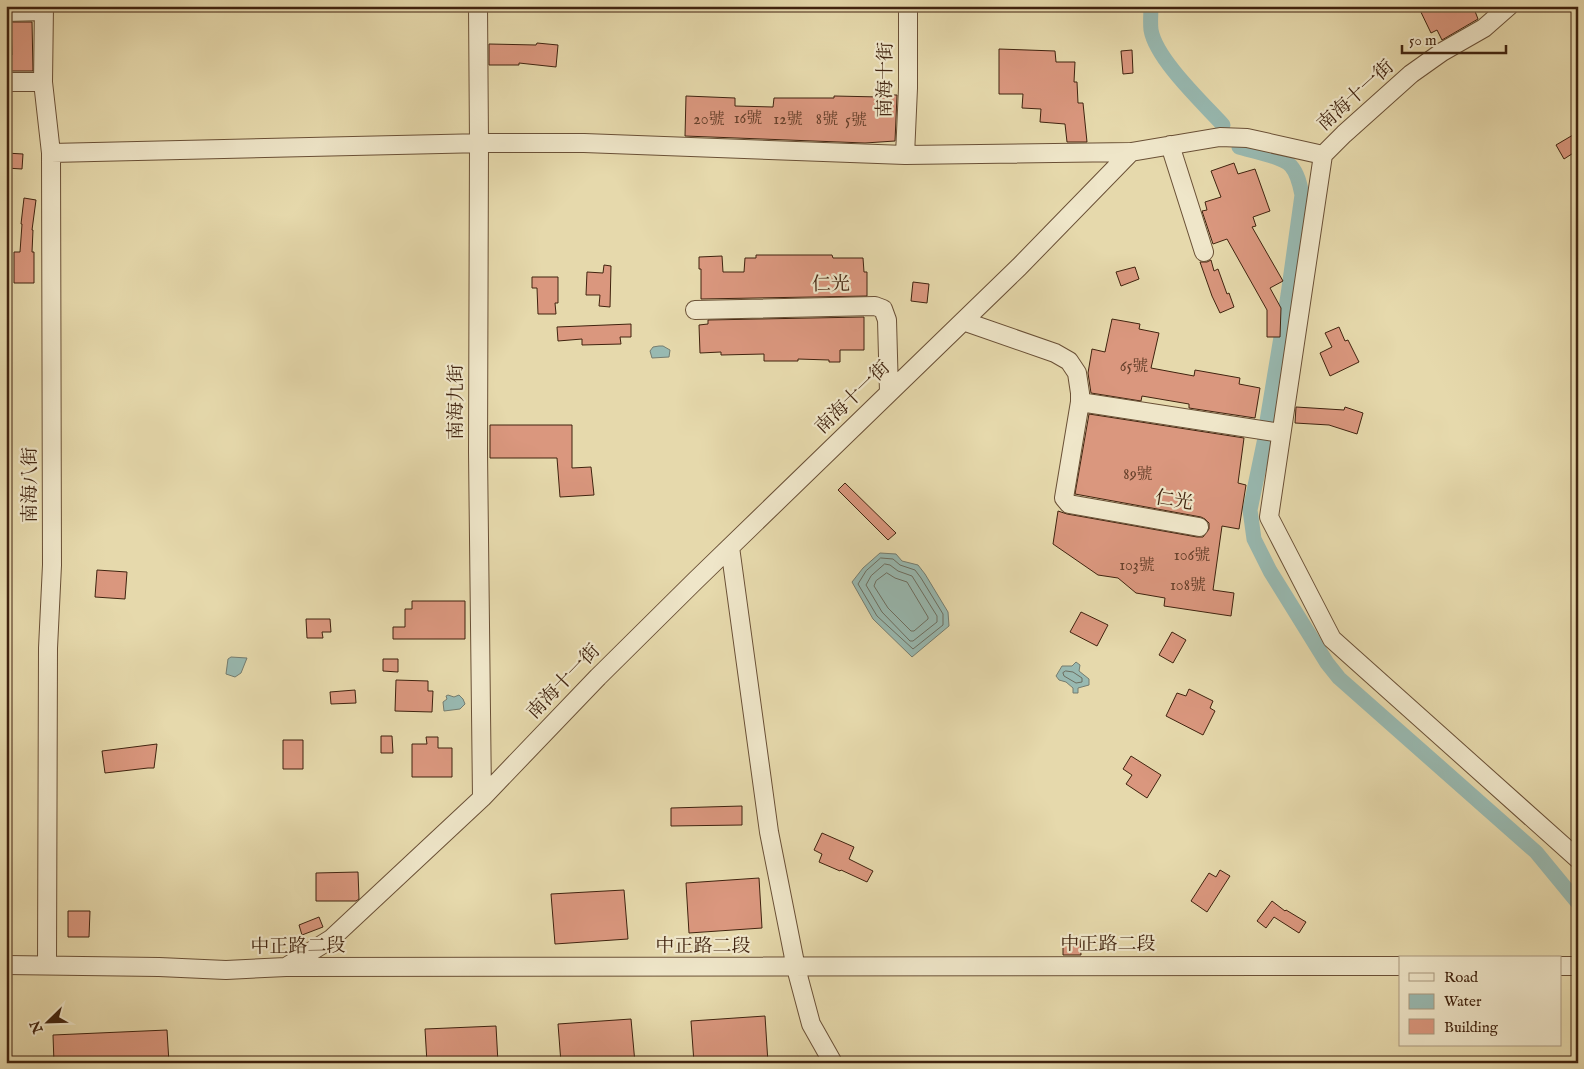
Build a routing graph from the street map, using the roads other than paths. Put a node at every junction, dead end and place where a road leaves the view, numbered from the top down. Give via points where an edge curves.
1 (478, 6) edge
2 (908, 6) edge
3 (1509, 6) edge
4 (44, 9) edge
5 (6, 12) edge
6 (6, 82) edge
7 (43, 82) junction
8 (479, 143) junction
9 (1170, 145) junction
10 (1132, 152) junction
11 (51, 153) junction
12 (906, 155) junction
13 (1323, 155) junction
14 (1204, 252) dead end
15 (695, 310) dead end
16 (964, 321) junction
17 (890, 392) junction
18 (1080, 402) junction
19 (1281, 433) junction
20 (1199, 527) dead end
21 (730, 547) junction
22 (482, 798) junction
23 (1578, 859) edge
24 (47, 964) junction
25 (6, 965) edge
26 (1399, 966) edge
27 (1562, 966) edge
28 (1578, 966) edge
29 (286, 968) junction
30 (796, 968) junction
31 (833, 1063) edge

1 - 8 street, 南海九街
2 - 12 street, 南海十街
3 - 13 street, 南海十一街 via 1484,28 1411,74
4 - 5 street
4 - 7 street, 南海八街
6 - 7 street
7 - 11 street, 南海八街
8 - 11 street
8 - 12 street via 584,143
8 - 22 street, 南海九街
9 - 10 street, 南海十一街
9 - 13 street, 南海十一街 via 1220,137 1247,138
9 - 14 street
10 - 12 street
10 - 16 street, 南海十一街
11 - 24 street, 南海八街 via 52,565 48,648
13 - 19 street
15 - 17 street, 仁光 via 875,306 883,309 887,320
16 - 17 street, 南海十一街
16 - 18 street, 仁光 via 1069,361 1077,373
17 - 21 street, 南海十一街
18 - 19 street
18 - 20 street, 仁光 via 1064,498 1069,504
19 - 23 street via 1269,517 1332,639
21 - 22 street, 南海十一街 via 598,677
21 - 30 street via 769,832
22 - 29 street, 南海十一街 via 331,939
24 - 25 street, 中正路二段
24 - 29 street, 中正路二段 via 226,970
26 - 30 street, 中正路二段
27 - 28 street
29 - 30 street, 中正路二段
30 - 31 street via 811,1024

